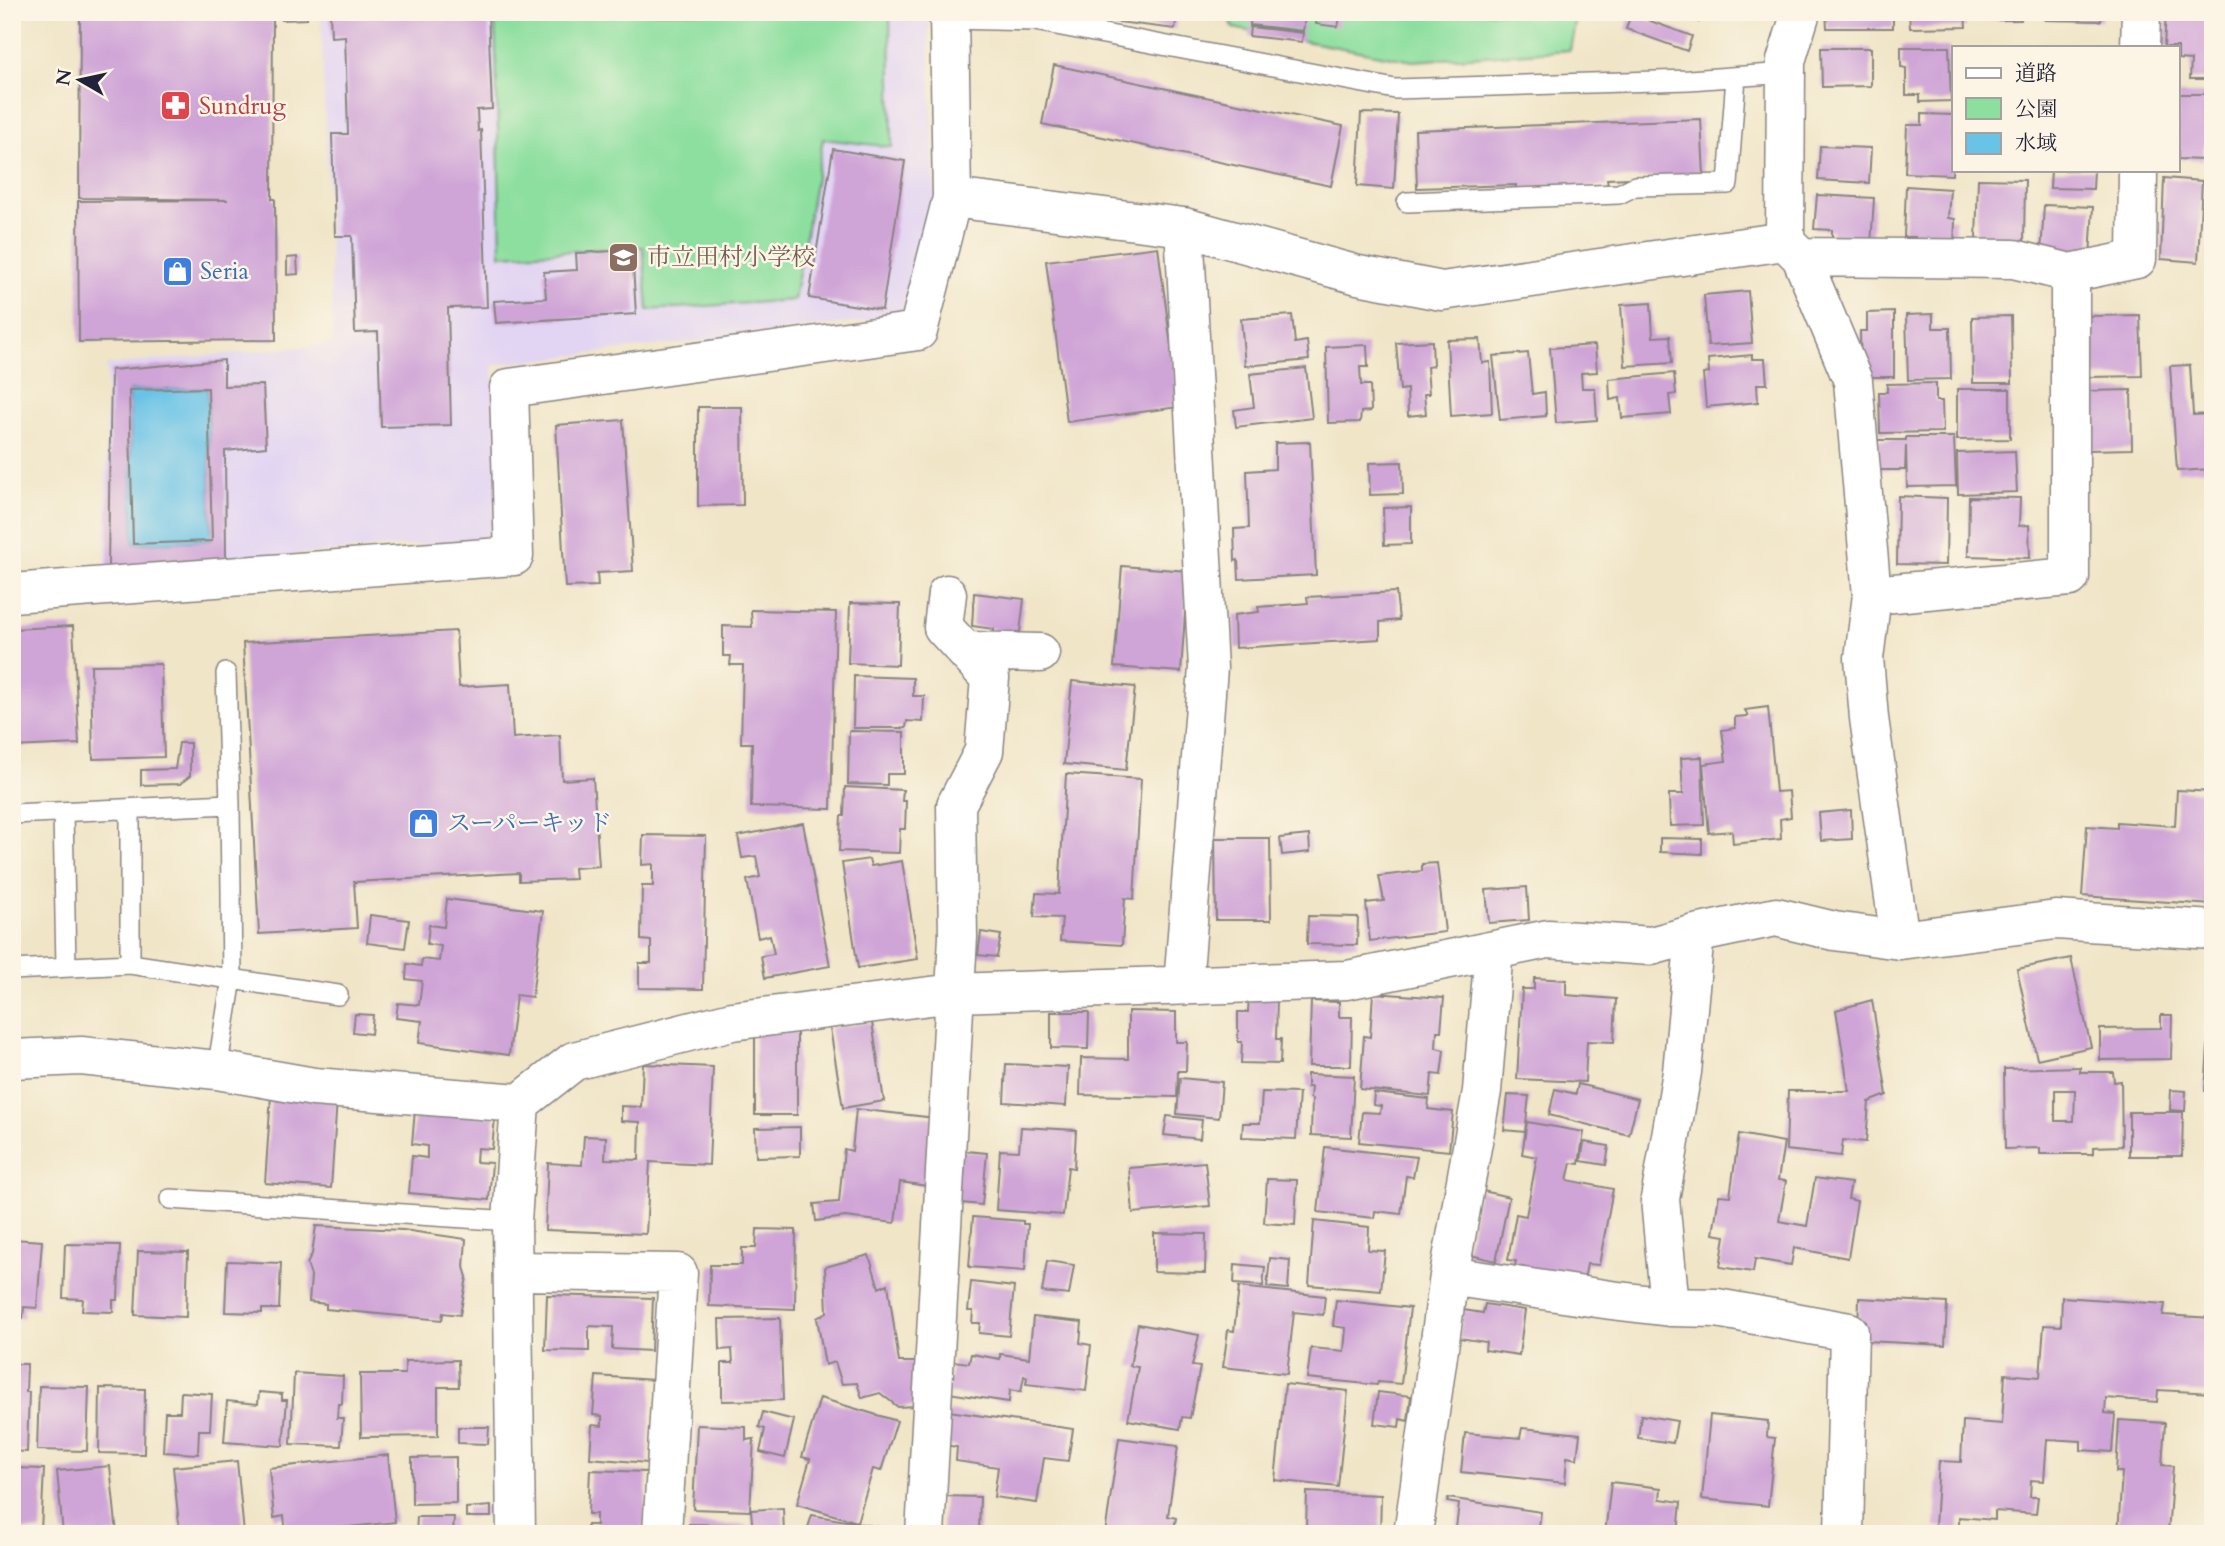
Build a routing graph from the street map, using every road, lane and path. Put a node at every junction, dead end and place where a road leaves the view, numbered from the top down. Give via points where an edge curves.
1 (1801, 12) edge
2 (2141, 12) edge
3 (949, 16) edge
4 (2140, 46) edge
5 (1786, 73) junction
6 (1736, 77) junction
7 (2138, 172) edge
8 (951, 198) junction
9 (1407, 202) dead end
10 (1184, 227) junction
11 (1793, 249) junction
12 (2070, 273) junction
13 (12, 593) edge
14 (947, 594) dead end
15 (1872, 595) junction
16 (965, 651) junction
17 (1040, 653) dead end
18 (226, 673) dead end
19 (230, 804) junction
20 (130, 809) junction
21 (63, 812) junction
22 (12, 814) edge
23 (2213, 930) edge
24 (1695, 934) junction
25 (1900, 940) junction
26 (1494, 950) junction
27 (130, 964) junction
28 (66, 967) junction
29 (12, 970) edge
30 (232, 979) junction
31 (1183, 985) junction
32 (954, 993) junction
33 (338, 995) dead end
34 (12, 1059) edge
35 (217, 1070) junction
36 (520, 1103) junction
37 (170, 1199) dead end
38 (512, 1221) junction
39 (513, 1271) junction
40 (1450, 1276) junction
41 (1670, 1307) junction
42 (662, 1533) edge
43 (516, 1534) edge
44 (925, 1534) edge
45 (1413, 1534) edge
46 (1844, 1534) edge

1 - 5 street
2 - 4 street
3 - 6 lane via 1035,21 1395,89
3 - 8 street
5 - 6 lane
5 - 11 street
6 - 9 lane via 1728,184 1635,186 1619,194
7 - 12 street via 2137,258
8 - 10 street
8 - 13 street via 918,331 509,388 514,556
10 - 11 street via 1358,275 1442,291
10 - 31 street via 1208,668
11 - 12 street via 2014,259
11 - 15 street via 1853,381
12 - 15 street via 2070,577
14 - 16 street via 943,627
15 - 25 street via 1864,658
16 - 17 street
16 - 32 street via 990,678 984,751 956,805
18 - 19 lane
19 - 20 lane
19 - 30 lane
20 - 21 lane
20 - 27 lane
21 - 22 lane
21 - 28 lane
23 - 25 street via 2056,920
24 - 25 street via 1776,917
24 - 26 street via 1651,946 1548,939
24 - 41 street via 1682,1072 1660,1199
26 - 31 street via 1347,980
26 - 40 street via 1482,1091
27 - 28 lane
27 - 30 lane
28 - 29 lane
30 - 33 lane
30 - 35 lane
31 - 32 street
32 - 36 street via 732,1021 679,1034 574,1061
32 - 44 street
34 - 35 street via 81,1056
35 - 36 street via 314,1087
36 - 38 street
37 - 38 lane
38 - 39 street
39 - 42 street via 678,1273
39 - 43 street
40 - 41 street
40 - 45 street
41 - 46 street via 1717,1308 1849,1332

